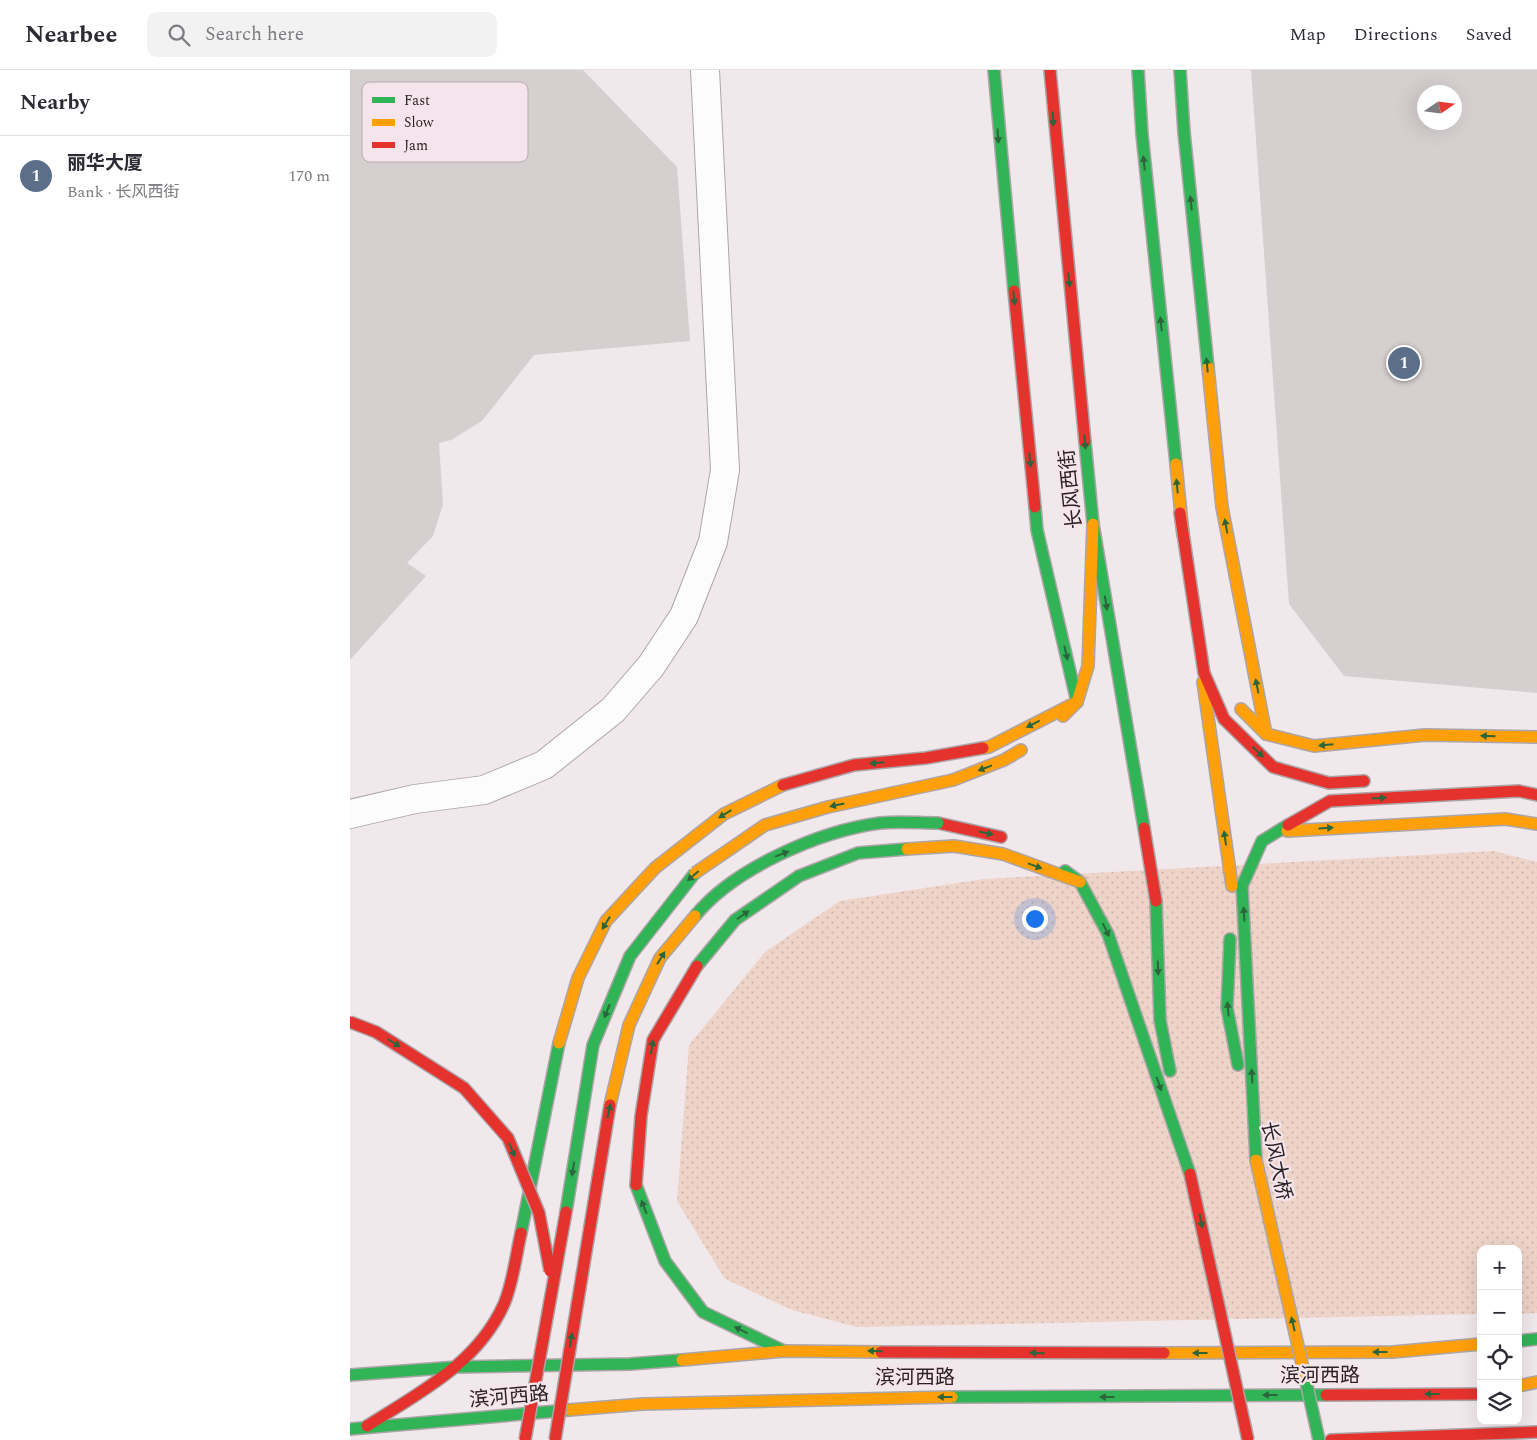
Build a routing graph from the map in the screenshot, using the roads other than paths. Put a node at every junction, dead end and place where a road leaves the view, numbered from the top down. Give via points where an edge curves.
1 (704, 70) edge
2 (994, 70) edge
3 (1050, 70) edge
4 (1138, 70) edge
5 (1180, 70) edge
6 (1180, 513) junction
7 (1093, 524) junction
8 (1204, 673) junction
9 (1077, 702) junction
10 (1047, 732) dead end
11 (1266, 734) junction
12 (1537, 738) edge
13 (1033, 743) dead end
14 (1377, 780) dead end
15 (1537, 795) edge
16 (350, 814) edge
17 (1537, 824) edge
18 (1262, 841) junction
19 (1013, 842) dead end
20 (1052, 860) dead end
21 (1080, 882) junction
22 (1231, 905) dead end
23 (1230, 924) dead end
24 (350, 1022) edge
25 (1256, 1160) junction
26 (1190, 1174) junction
27 (553, 1286) junction
28 (1537, 1339) edge
29 (1522, 1341) edge
30 (1477, 1344) edge
31 (784, 1351) junction
32 (457, 1366) junction
33 (350, 1375) edge
34 (1537, 1382) edge
35 (1522, 1385) edge
36 (1537, 1392) edge
37 (1477, 1393) edge
38 (1522, 1393) edge
39 (365, 1427) junction
40 (350, 1428) edge
41 (1537, 1432) edge
42 (1474, 1434) junction
43 (525, 1440) edge
44 (555, 1440) edge
45 (1248, 1440) edge
46 (1319, 1440) edge
47 (1330, 1440) edge
48 (1507, 1440) edge

1 - 16 street via 725,470 713,542 684,616 652,666 614,710 544,765 484,790 415,798
2 -> 9 main road via 1037,530
3 -> 7 main road, 长风西街
6 -> 4 main road via 1142,144
11 -> 5 main road via 1222,507
6 - 8 main road
22 -> 6 main road via 1232,886
7 - 9 main road via 1088,666
7 -> 26 main road, 长风西街 via 1156,901 1160,1020
8 - 11 main road
8 -> 14 main road via 1224,719 1273,767 1329,783
9 - 10 main road
9 -> 32 main road via 989,747 926,758 854,765 784,785 724,814 655,868 612,914 578,978 555,1057 504,1302 488,1334
12 -> 11 main road via 1424,734 1314,746
13 -> 27 main road, bridge via 1004,760 953,780 828,807 765,825 691,876 630,956 593,1045
18 -> 15 main road via 1330,801 1519,791
18 -> 17 main road via 1289,830 1505,818
25 -> 18 main road via 1242,886
44 -> 19 main road, bridge via 606,1124 629,1026 660,958 706,902 763,861 834,834 881,823 938,823 998,835
20 - 21 main road
21 -> 26 main road via 1108,934
31 -> 21 main road via 703,1312 666,1262 636,1185 641,1116 653,1040 690,975 735,920 799,876 858,853 954,846 1003,854
25 -> 23 main road, 长风大桥 via 1227,1008
24 -> 27 main road, bridge via 376,1032 464,1088 508,1138 539,1213
46 -> 25 main road, 长风大桥, bridge
26 -> 45 main road, bridge
27 - 43 main road, bridge
28 - 29 main road
30 -> 31 main road via 1393,1352 1053,1354
31 - 32 main road via 630,1364
32 - 33 main road
32 - 39 main road
34 - 35 main road
36 - 38 main road
37 -> 39 main road, 滨河西路 via 854,1398 643,1404
39 - 40 main road, 滨河西路
41 - 42 main road
42 - 47 main road
42 - 48 main road

